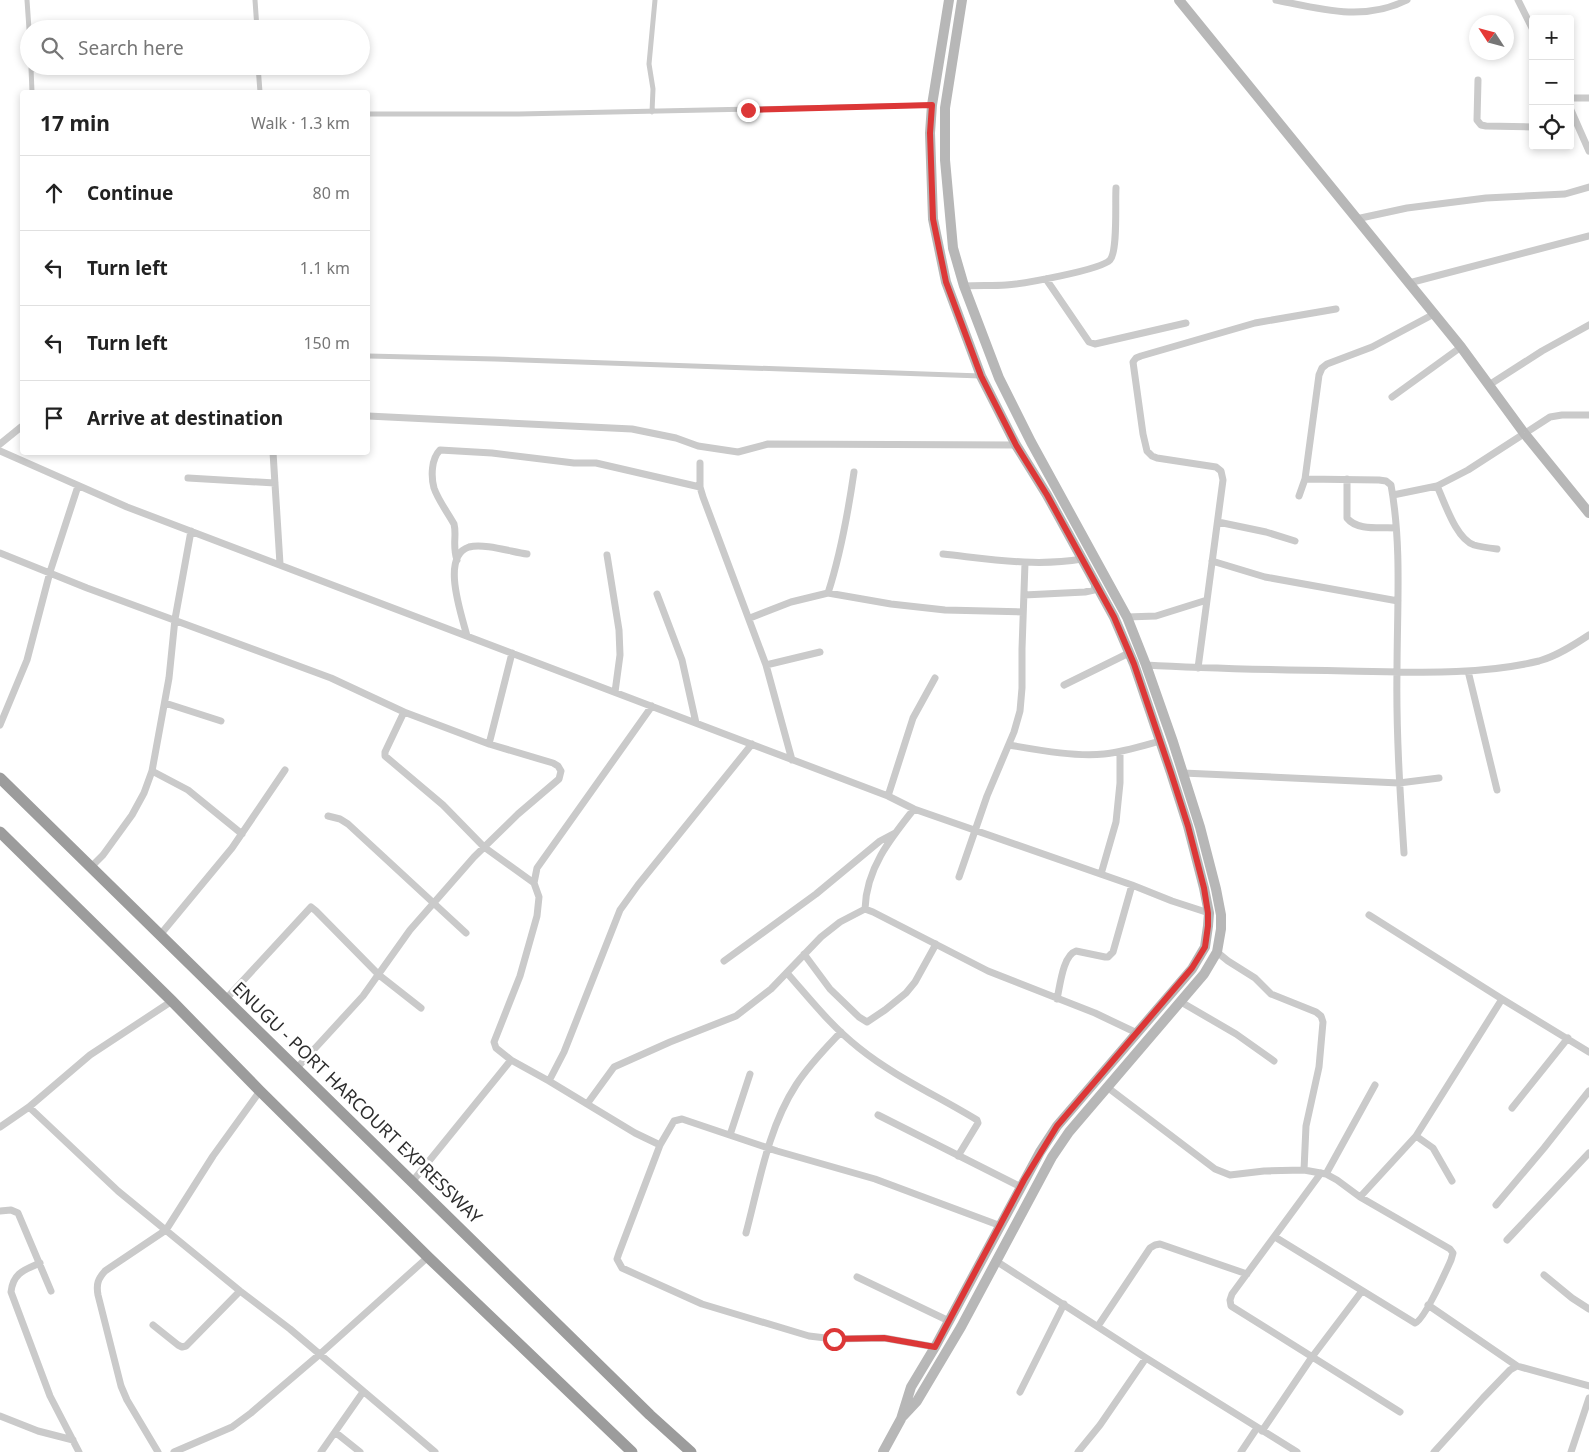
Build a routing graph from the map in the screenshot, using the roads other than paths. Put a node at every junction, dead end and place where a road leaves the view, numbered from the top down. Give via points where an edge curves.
1 (27, 0) edge
2 (256, 0) edge
3 (656, 0) edge
4 (949, 0) edge
5 (962, 0) edge
6 (1179, 0) edge
7 (1276, 0) edge
8 (1407, 0) edge
9 (1518, 0) edge
10 (28, 20) edge
11 (257, 20) edge
12 (1529, 22) edge
13 (31, 75) edge
14 (259, 75) edge
15 (1478, 80) dead end
16 (32, 90) edge
17 (260, 90) edge
18 (1574, 98) edge
19 (1589, 98) edge
20 (932, 105) junction
21 (652, 112) junction
22 (370, 114) edge
23 (1574, 116) edge
24 (1529, 127) edge
25 (1574, 127) edge
26 (1579, 127) junction
27 (1589, 151) edge
28 (1589, 187) edge
29 (1116, 188) dead end
30 (1356, 220) junction
31 (1589, 236) edge
32 (1046, 279) junction
33 (1408, 283) junction
34 (964, 286) junction
35 (1336, 309) dead end
36 (1434, 314) junction
37 (1186, 323) dead end
38 (1589, 325) edge
39 (1461, 347) junction
40 (370, 356) edge
41 (981, 376) junction
42 (1489, 386) junction
43 (1392, 397) dead end
44 (1589, 415) edge
45 (370, 416) edge
46 (20, 428) edge
47 (1524, 433) junction
48 (0, 444) edge
49 (1016, 445) junction
50 (0, 451) edge
51 (273, 455) edge
52 (700, 463) dead end
53 (854, 472) dead end
54 (188, 478) dead end
55 (1305, 479) junction
56 (1347, 479) junction
57 (275, 483) junction
58 (78, 486) junction
59 (1437, 486) junction
60 (700, 487) junction
61 (1393, 495) junction
62 (1299, 496) dead end
63 (1589, 513) edge
64 (1218, 522) junction
65 (1396, 528) junction
66 (191, 531) junction
67 (1295, 541) dead end
68 (1497, 549) dead end
69 (0, 553) edge
70 (527, 554) dead end
71 (943, 554) dead end
72 (607, 555) dead end
73 (1082, 559) junction
74 (457, 560) junction
75 (1212, 561) junction
76 (1025, 563) junction
77 (280, 564) junction
78 (50, 572) junction
79 (1095, 583) junction
80 (828, 593) junction
81 (657, 594) dead end
82 (1024, 595) junction
83 (1207, 600) junction
84 (1398, 602) junction
85 (1023, 612) junction
86 (1127, 617) junction
87 (750, 618) junction
88 (175, 619) junction
89 (1589, 635) edge
90 (467, 636) junction
91 (820, 652) dead end
92 (512, 653) junction
93 (1129, 654) junction
94 (766, 665) junction
95 (1146, 665) junction
96 (1198, 668) junction
97 (1468, 671) junction
98 (1397, 672) junction
99 (935, 678) dead end
100 (1064, 685) dead end
101 (615, 692) junction
102 (165, 703) junction
103 (652, 706) junction
104 (404, 712) junction
105 (221, 721) dead end
106 (696, 723) junction
107 (0, 725) edge
108 (1160, 741) junction
109 (489, 744) junction
110 (752, 744) junction
111 (1009, 745) junction
112 (1120, 752) junction
113 (792, 760) junction
114 (285, 770) dead end
115 (152, 771) junction
116 (1184, 773) junction
117 (0, 778) edge
118 (1439, 778) dead end
119 (1399, 783) junction
120 (1497, 790) dead end
121 (888, 796) junction
122 (914, 809) junction
123 (328, 816) dead end
124 (976, 830) junction
125 (0, 832) edge
126 (895, 833) junction
127 (242, 834) junction
128 (484, 847) junction
129 (1404, 852) dead end
130 (91, 867) junction
131 (1101, 874) junction
132 (959, 877) dead end
133 (534, 883) junction
134 (1132, 885) junction
135 (433, 904) junction
136 (865, 909) junction
137 (1208, 913) junction
138 (1369, 915) dead end
139 (466, 932) dead end
140 (160, 935) junction
141 (936, 944) junction
142 (1217, 952) junction
143 (804, 954) junction
144 (724, 961) dead end
145 (787, 973) junction
146 (378, 975) junction
147 (226, 999) junction
148 (1057, 999) junction
149 (1502, 999) junction
150 (172, 1001) junction
151 (1181, 1002) junction
152 (421, 1008) dead end
153 (841, 1032) junction
154 (1137, 1033) junction
155 (1568, 1038) junction
156 (1589, 1052) edge
157 (511, 1060) junction
158 (1274, 1061) dead end
159 (296, 1068) junction
160 (750, 1074) dead end
161 (549, 1081) junction
162 (1375, 1085) dead end
163 (1107, 1087) junction
164 (260, 1091) junction
165 (1589, 1091) edge
166 (587, 1104) junction
167 (29, 1107) junction
168 (1512, 1108) dead end
169 (878, 1115) dead end
170 (0, 1127) edge
171 (730, 1135) junction
172 (1416, 1136) junction
173 (660, 1145) junction
174 (768, 1148) junction
175 (1589, 1153) edge
176 (958, 1156) junction
177 (1304, 1170) junction
178 (1323, 1174) junction
179 (1452, 1181) dead end
180 (412, 1182) junction
181 (1021, 1187) junction
182 (1360, 1197) junction
183 (1496, 1205) dead end
184 (0, 1211) edge
185 (1001, 1226) junction
186 (166, 1230) junction
187 (746, 1233) dead end
188 (1275, 1236) junction
189 (1507, 1240) dead end
190 (428, 1257) junction
191 (996, 1261) junction
192 (40, 1263) junction
193 (1247, 1274) junction
194 (1544, 1275) dead end
195 (857, 1277) dead end
196 (51, 1290) dead end
197 (240, 1291) junction
198 (1362, 1291) junction
199 (1064, 1304) junction
200 (1428, 1305) junction
201 (1589, 1309) edge
202 (949, 1321) junction
203 (153, 1324) dead end
204 (1098, 1326) junction
205 (935, 1347) junction
206 (320, 1354) junction
207 (1312, 1357) junction
208 (1146, 1358) junction
209 (1517, 1366) junction
210 (1589, 1386) edge
211 (363, 1392) junction
212 (1020, 1392) dead end
213 (1589, 1398) edge
214 (1400, 1412) dead end
215 (0, 1416) edge
216 (901, 1419) junction
217 (1260, 1429) junction
218 (335, 1432) junction
219 (73, 1440) junction
220 (627, 1450) edge
221 (79, 1452) edge
222 (158, 1452) edge
223 (174, 1452) edge
224 (321, 1452) edge
225 (360, 1452) edge
226 (435, 1452) edge
227 (691, 1452) edge
228 (883, 1452) edge
229 (1078, 1452) edge
230 (1241, 1452) edge
231 (1297, 1452) edge
232 (1434, 1452) edge
233 (1571, 1452) edge

1 - 10 street
2 - 11 street
3 - 21 street via 649,64 654,89
4 - 20 main road
5 - 34 main road via 945,108 945,143 953,248
6 - 30 main road
7 - 8 street via 1337,13 1377,10
9 - 12 street
13 - 16 street
14 - 17 street
15 - 24 street via 1477,120 1481,125
18 - 19 street
20 - 21 street
20 - 41 main road via 933,219 946,282
21 - 22 street
23 - 26 street
25 - 26 street
26 - 27 street
28 - 30 street via 1565,194 1486,198 1407,208
29 - 32 street via 1115,250 1110,260 1101,266
30 - 33 main road
31 - 33 street
32 - 34 street via 1008,285
32 - 37 street via 1089,342 1096,344
33 - 36 main road
34 - 86 main road via 999,378
35 - 64 street via 1256,323 1141,356 1133,362 1147,451 1157,458 1221,470 1223,480
36 - 39 main road
36 - 55 street via 1372,347 1322,368
38 - 42 street
39 - 42 main road
39 - 43 street
40 - 41 street
41 - 49 main road
42 - 47 main road
44 - 47 street via 1550,417
45 - 49 street via 632,429 698,446 738,452 768,444
46 - 48 street
47 - 59 street
47 - 63 main road
49 - 73 main road
50 - 58 street
51 - 57 street
52 - 60 street
53 - 80 street via 847,522
54 - 57 street
55 - 56 street
55 - 62 street
56 - 61 street via 1386,481 1391,485
56 - 65 street via 1347,518 1351,523
57 - 77 street
58 - 66 street
58 - 78 street
59 - 61 street
59 - 68 street via 1464,540
60 - 74 street via 596,464 440,450 433,461 434,489 454,524
60 - 87 street
61 - 65 street
64 - 67 street
64 - 75 street
65 - 84 street
66 - 77 street
66 - 88 street
69 - 78 street
70 - 74 street via 469,547
71 - 76 street
72 - 101 street via 619,630 620,655
73 - 76 street
73 - 79 main road
74 - 90 street via 453,570 454,583
75 - 83 street
75 - 84 street via 1265,577
76 - 82 street
77 - 90 street
78 - 88 street
78 - 107 street via 27,660
79 - 82 street via 1094,590 1086,592
79 - 93 main road
80 - 85 street via 945,610
80 - 87 street via 790,602
81 - 106 street via 682,660
82 - 85 street
83 - 86 street via 1156,616
83 - 96 street
84 - 98 street
85 - 111 street via 1021,704
86 - 95 main road
87 - 94 street
88 - 102 street
88 - 104 street via 331,678
89 - 97 street via 1541,660
90 - 92 street
91 - 94 street
92 - 101 street
92 - 109 street
93 - 100 street
93 - 108 main road
94 - 113 street
95 - 96 street
95 - 116 main road
96 - 98 street
97 - 98 street
97 - 120 street
98 - 119 street
99 - 121 street via 914,718
101 - 103 street
102 - 105 street
102 - 115 street
103 - 106 street
103 - 133 street via 537,868
104 - 109 street
104 - 128 street via 385,756 444,805
106 - 110 street
108 - 112 street
108 - 137 main road via 1188,826
109 - 128 street via 553,763 561,771 559,779
110 - 113 street
110 - 161 street via 620,910 564,1052
111 - 112 street via 1054,752
111 - 124 street
112 - 131 street via 1116,822
113 - 121 street
114 - 127 street
115 - 127 street via 188,790
115 - 130 street via 132,816
116 - 119 street
116 - 142 main road via 1218,897 1221,929
117 - 130 highway, ENUGU - PORT HARCOURT EXPRESSWAY
118 - 119 street
119 - 129 street
121 - 122 street
122 - 124 street
122 - 126 street
123 - 135 street via 348,824
124 - 131 street
124 - 132 street
125 - 150 highway
126 - 136 street via 876,864 867,888
126 - 144 street via 880,841 816,894
127 - 140 street
128 - 133 street
128 - 135 street
130 - 140 highway, ENUGU - PORT HARCOURT EXPRESSWAY
131 - 134 street
133 - 157 street via 539,897 537,916 520,976 494,1042 496,1048
134 - 137 street
134 - 148 street via 1113,952 1105,957 1072,952 1066,962
135 - 139 street
135 - 146 street
136 - 141 street
136 - 143 street via 840,922
137 - 154 main road via 1205,947 1192,968
138 - 149 street
140 - 147 highway, ENUGU - PORT HARCOURT EXPRESSWAY
141 - 143 street via 906,994 866,1022 830,989
141 - 148 street via 988,971
142 - 151 main road
142 - 177 street via 1255,978 1271,994 1321,1016 1318,1067 1306,1126
143 - 145 street
145 - 153 street
145 - 166 street via 736,1016 614,1067
146 - 147 street via 311,907
146 - 152 street
146 - 159 street
147 - 159 highway, ENUGU - PORT HARCOURT EXPRESSWAY
148 - 154 street
149 - 155 street
149 - 172 street
150 - 164 highway
150 - 167 street via 90,1055
151 - 158 street
151 - 163 main road
153 - 174 street via 796,1085
153 - 176 street via 891,1071 977,1120
154 - 181 main road via 1057,1126
155 - 156 street
155 - 168 street
157 - 161 street
157 - 180 street
159 - 180 highway, ENUGU - PORT HARCOURT EXPRESSWAY
160 - 171 street
161 - 166 street
162 - 178 street
163 - 177 street via 1214,1168 1230,1175
163 - 191 main road via 1052,1157
164 - 186 street via 213,1156
164 - 190 highway
165 - 183 street
166 - 173 street
167 - 170 street
167 - 186 street via 118,1191
169 - 176 street
171 - 173 street via 678,1119
171 - 174 street
172 - 179 street via 1433,1148
172 - 182 street
173 - 205 street via 617,1259 622,1268 702,1304 809,1336 884,1338
174 - 185 street via 875,1179
174 - 187 street
175 - 189 street
176 - 181 street
177 - 178 street
178 - 182 street
178 - 188 street
180 - 227 highway, ENUGU - PORT HARCOURT EXPRESSWAY
181 - 185 main road
182 - 200 street via 1450,1248 1452,1260
184 - 192 street via 18,1213
185 - 202 main road
186 - 197 street
186 - 222 street via 105,1271 96,1284 121,1386
188 - 193 street
188 - 198 street
190 - 206 street
190 - 220 highway
191 - 199 street
191 - 216 main road via 925,1389
192 - 196 street
192 - 219 street via 16,1276 11,1292 50,1396
193 - 204 street via 1155,1245
193 - 207 street via 1232,1294 1231,1306
194 - 201 street
195 - 202 street
197 - 203 street via 186,1346 178,1346
197 - 206 street
198 - 200 street via 1415,1323
198 - 207 street
199 - 204 street
199 - 212 street
200 - 209 street
202 - 205 main road
204 - 208 street
205 - 216 main road via 911,1387
206 - 211 street
206 - 223 street via 232,1427
207 - 214 street
207 - 217 street
208 - 217 street
208 - 229 street
209 - 210 street
209 - 232 street
211 - 218 street
211 - 226 street
213 - 233 street
215 - 219 street
216 - 228 main road
217 - 230 street
217 - 231 street
218 - 224 street
218 - 225 street
219 - 221 street

